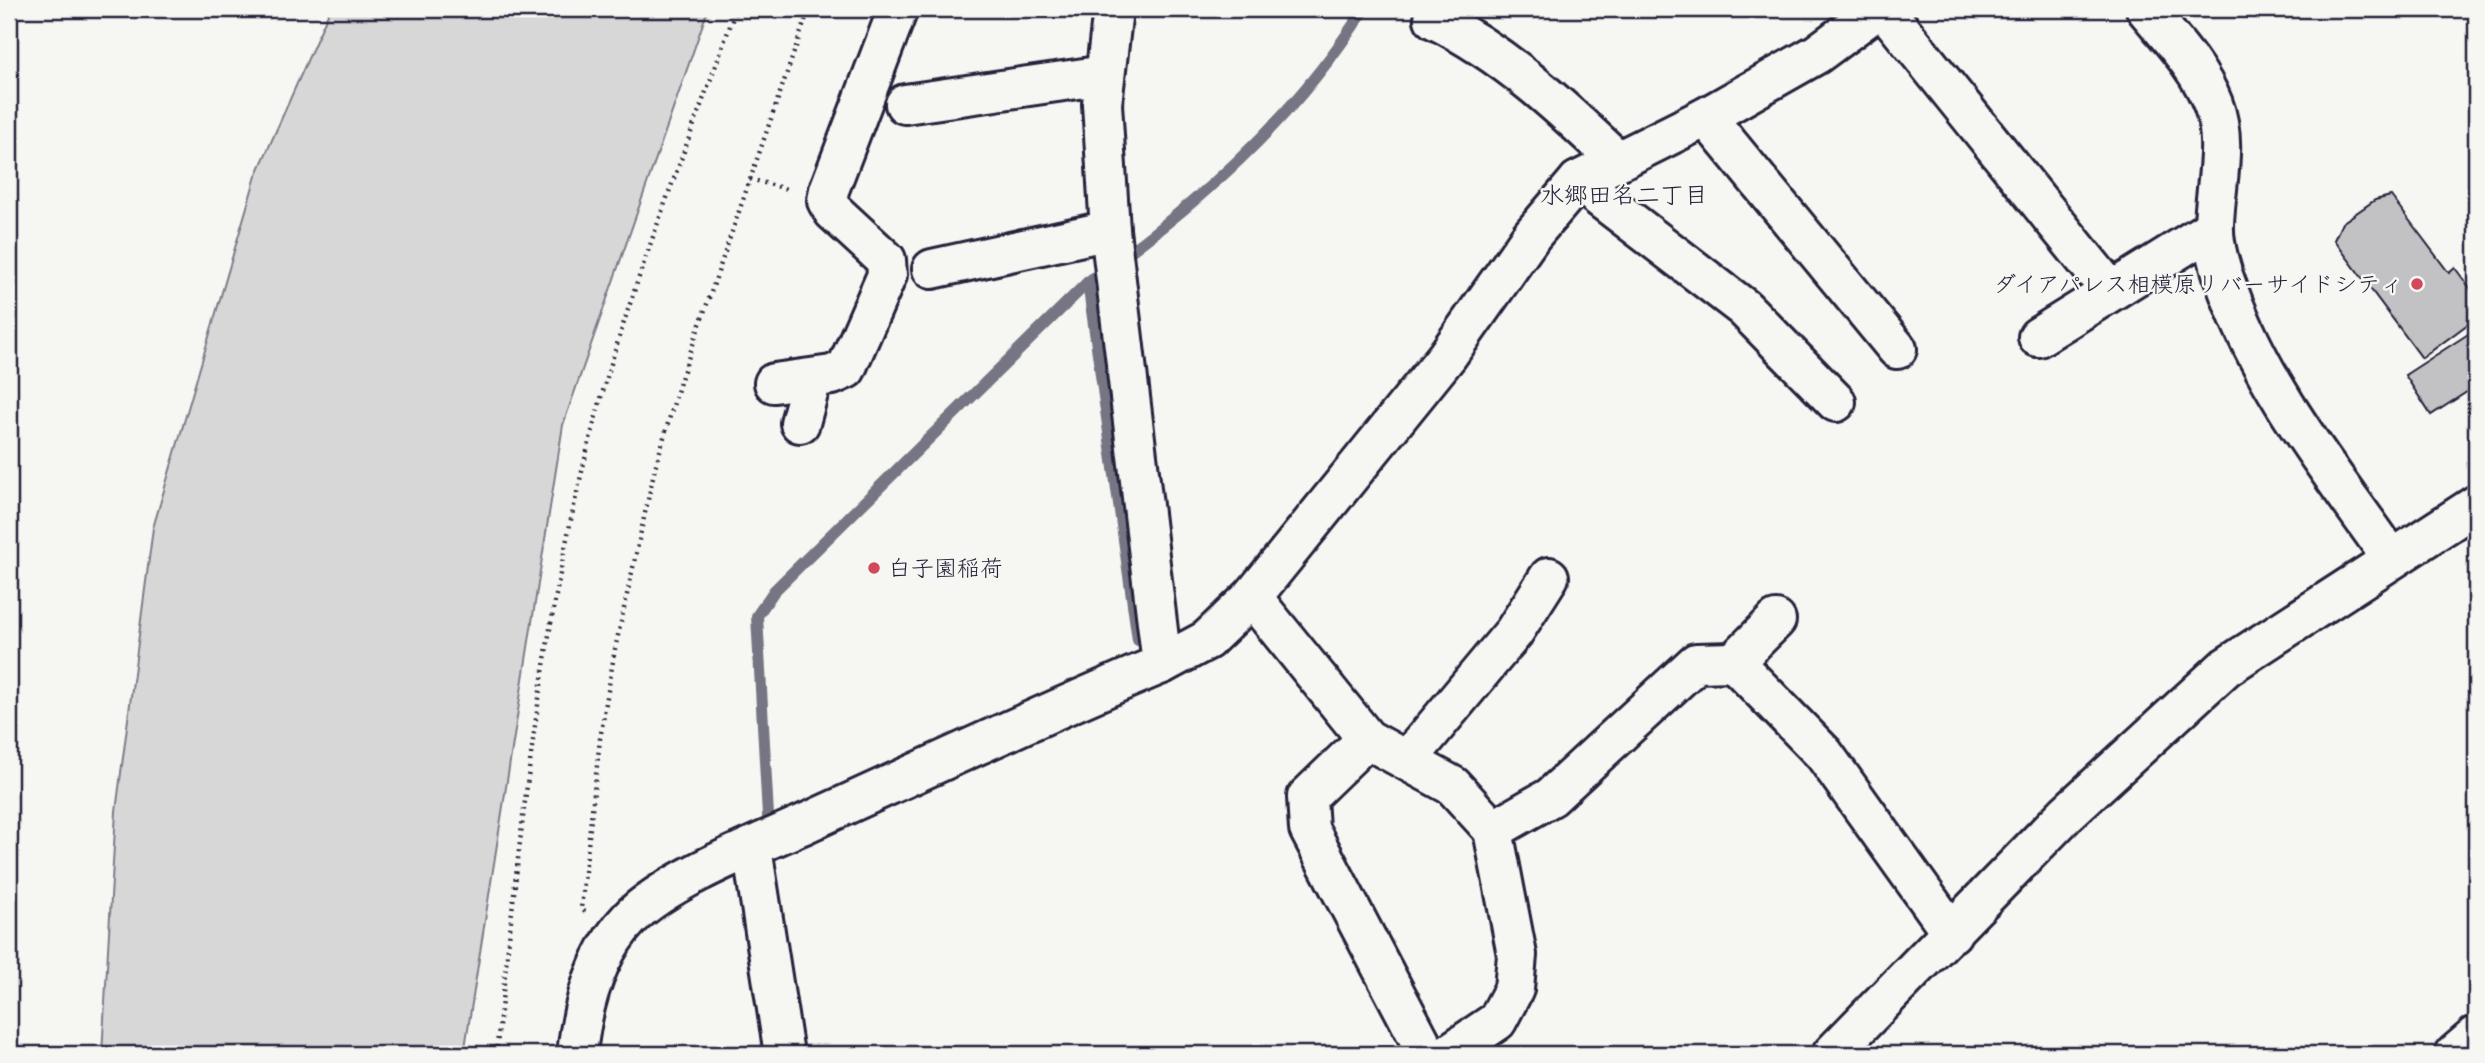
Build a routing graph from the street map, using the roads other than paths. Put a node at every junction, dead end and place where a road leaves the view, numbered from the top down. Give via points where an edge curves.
1 (898, 9) edge
2 (1113, 9) edge
3 (1878, 9) edge
4 (1884, 9) edge
5 (2146, 9) edge
6 (1434, 19) dead end
7 (1474, 23) edge
8 (1105, 75) junction
9 (905, 104) dead end
10 (1706, 117) junction
11 (1618, 161) junction
12 (1578, 181) junction
13 (2213, 228) junction
14 (1113, 260) junction
15 (932, 269) dead end
16 (2110, 290) junction
17 (2038, 337) dead end
18 (1897, 349) dead end
19 (812, 379) junction
20 (774, 383) dead end
21 (1836, 402) dead end
22 (800, 423) dead end
23 (2476, 505) edge
24 (2392, 559) junction
25 (1549, 578) dead end
26 (1252, 597) junction
27 (1776, 620) dead end
28 (1734, 662) junction
29 (1161, 664) junction
30 (1367, 739) junction
31 (1408, 759) junction
32 (1493, 830) junction
33 (752, 848) junction
34 (1952, 933) junction
35 (2476, 1036) edge
36 (578, 1054) edge
37 (784, 1054) edge
38 (1427, 1054) edge
39 (1448, 1054) edge
40 (1832, 1054) edge
41 (2455, 1054) edge

1 - 19 street via 827,201 886,260 887,275 846,369
2 - 8 street
3 - 10 street via 1817,54
4 - 16 street
5 - 13 street via 2189,61 2214,105 2221,153
6 - 7 street
7 - 11 street via 1520,73
8 - 9 street
8 - 14 street via 1102,104
10 - 11 street
10 - 18 street
11 - 12 street
12 - 21 street via 1744,308
12 - 26 street via 1532,234 1405,408
13 - 16 street
13 - 24 street via 2228,290 2252,348 2290,413
14 - 15 street
14 - 29 street
16 - 17 street
19 - 20 street
19 - 22 street
23 - 24 street
24 - 34 street via 2226,667 2066,814
25 - 31 street via 1514,632
26 - 29 street via 1207,640
26 - 30 street
27 - 28 street
28 - 32 street via 1696,663 1551,797
28 - 34 street via 1824,754
29 - 33 street
30 - 31 street
30 - 38 street via 1307,797 1309,829
31 - 32 street via 1452,786
32 - 39 street via 1517,955 1514,989 1497,1021
33 - 36 street via 655,897 630,919 608,947 591,987
33 - 37 street
34 - 40 street
35 - 41 street

